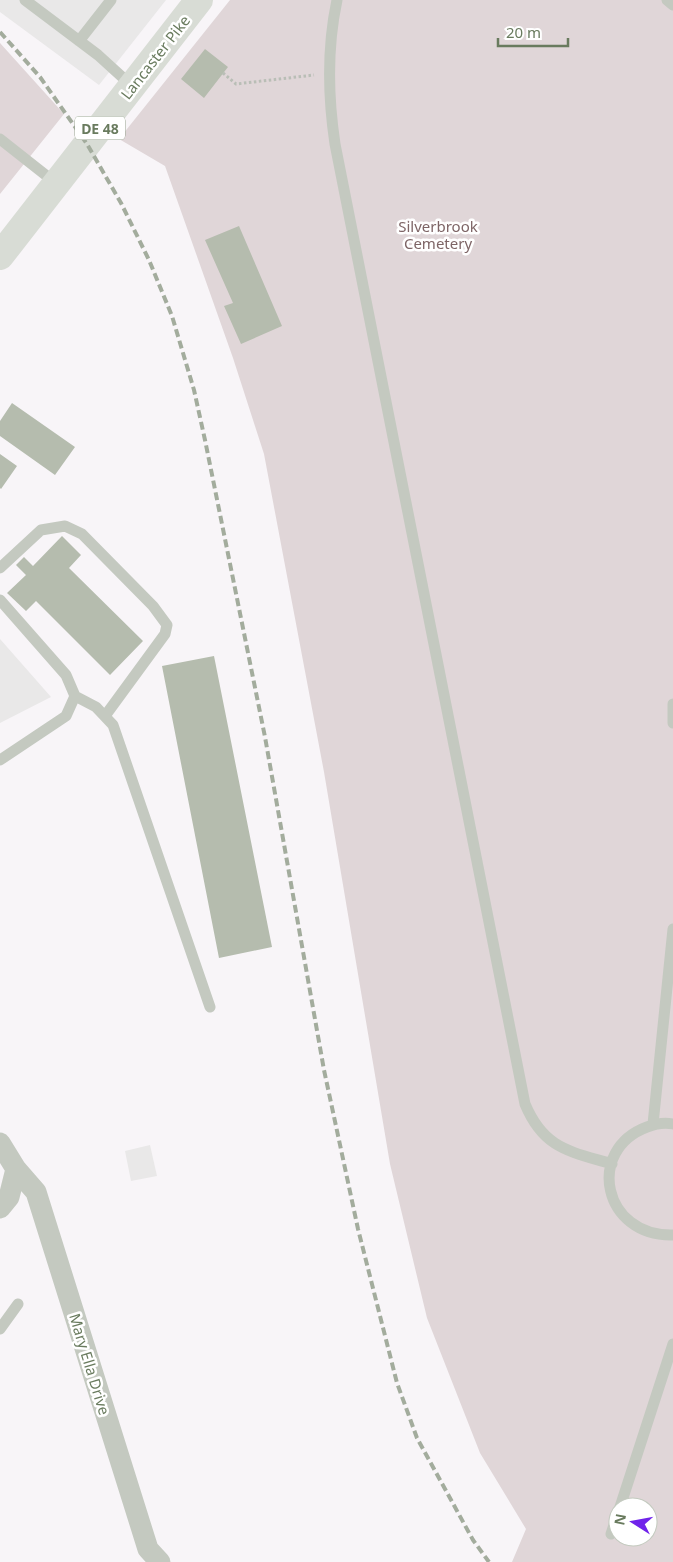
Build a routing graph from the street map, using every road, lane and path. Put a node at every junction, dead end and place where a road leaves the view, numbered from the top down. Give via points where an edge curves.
1 (25, 0) edge
2 (111, 0) edge
3 (199, 0) edge
4 (337, 0) edge
5 (667, 0) edge
6 (673, 5) edge
7 (78, 41) junction
8 (223, 73) dead end
9 (330, 74) junction
10 (132, 86) junction
11 (0, 139) edge
12 (57, 184) junction
13 (0, 256) edge
14 (0, 568) edge
15 (0, 600) edge
16 (75, 696) junction
17 (673, 704) edge
18 (105, 716) junction
19 (673, 723) edge
20 (0, 760) edge
21 (673, 929) edge
22 (210, 1007) dead end
23 (653, 1124) junction
24 (673, 1124) edge
25 (0, 1143) edge
26 (612, 1164) junction
27 (16, 1169) junction
28 (0, 1208) edge
29 (673, 1235) edge
30 (18, 1304) dead end
31 (0, 1328) edge
32 (673, 1344) edge
33 (623, 1497) edge
34 (160, 1562) edge

1 - 7 lane
2 - 7 lane
3 - 10 main road, Lancaster Pike / DE 48
4 - 9 lane
5 - 6 lane
7 - 10 lane
8 - 9 path via 236,84
9 - 26 lane via 335,144 525,1104 547,1139 573,1152
10 - 12 main road, Lancaster Pike / DE 48
11 - 12 lane
12 - 13 main road, Lancaster Pike / DE 48
14 - 18 lane via 41,530 66,526 82,534 153,606 167,625 165,634
15 - 16 lane via 66,675
16 - 18 lane
16 - 20 lane via 66,716
17 - 19 lane
18 - 22 lane via 113,725
21 - 23 lane
23 - 24 lane
23 - 26 lane via 627,1138
25 - 27 street, Mary Ella Drive
26 - 29 lane via 611,1194 626,1219 646,1232
27 - 28 street via 9,1197
27 - 34 street, Mary Ella Drive via 36,1192 148,1549
30 - 31 lane
32 - 33 lane

